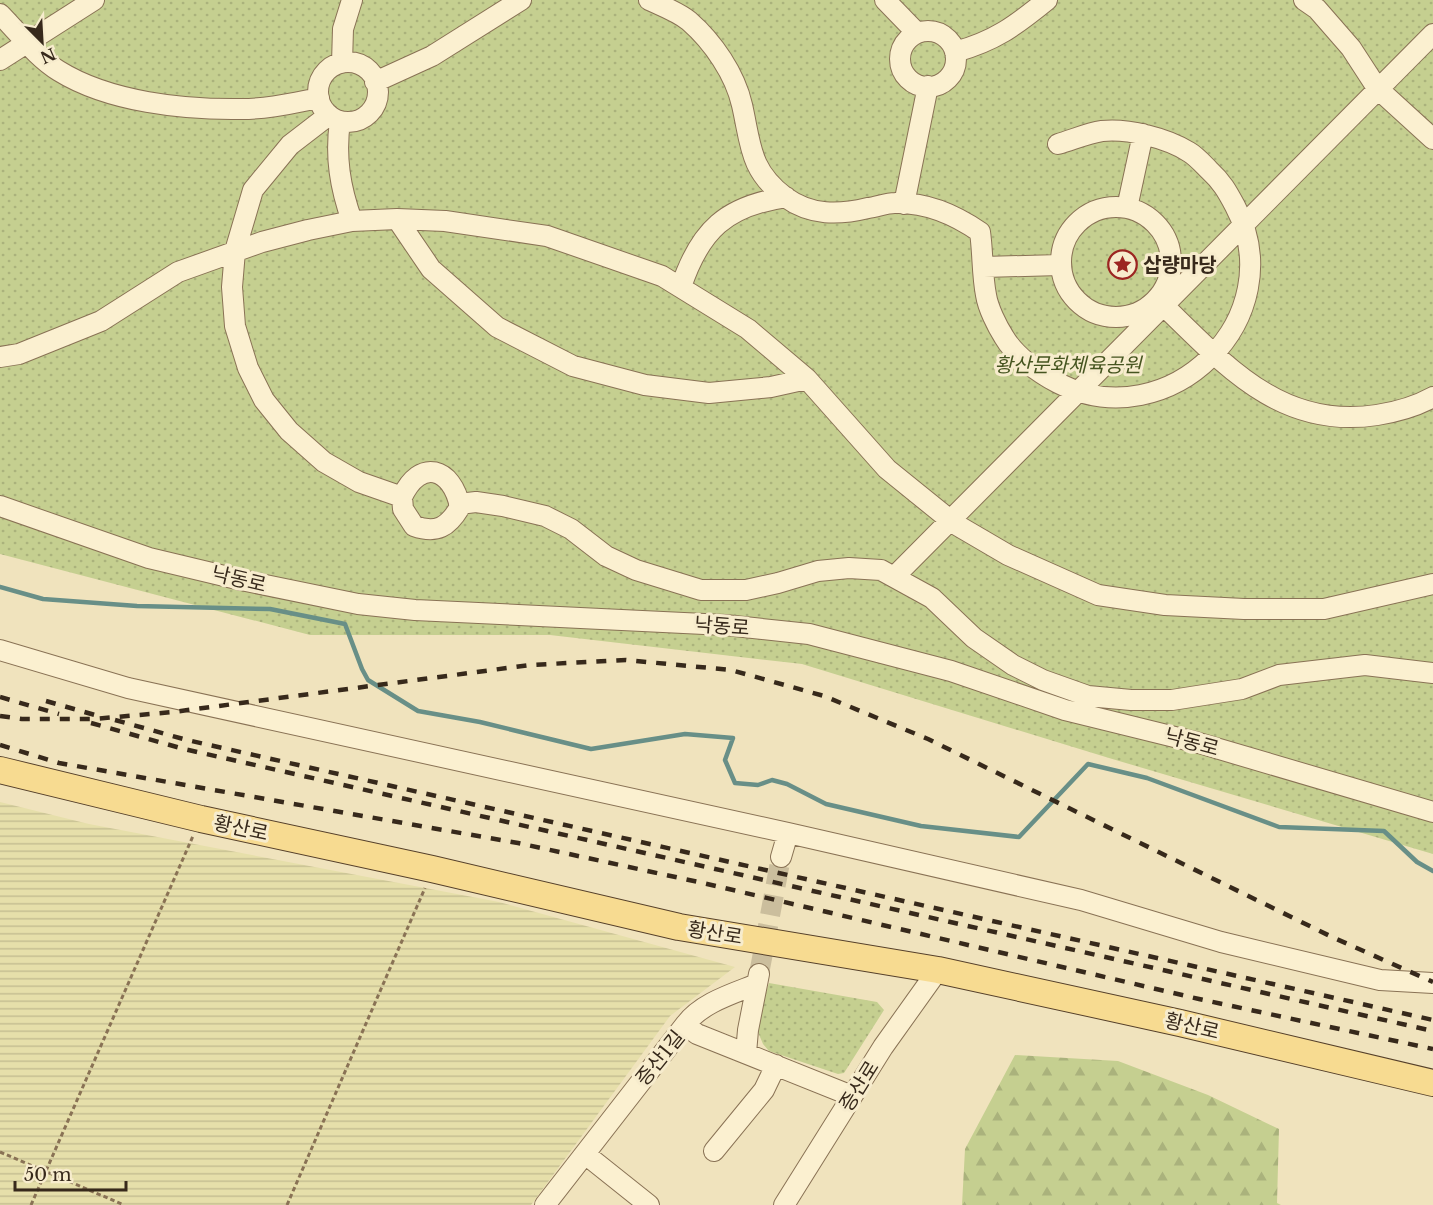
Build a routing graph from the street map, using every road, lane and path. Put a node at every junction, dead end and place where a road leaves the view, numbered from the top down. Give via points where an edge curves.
1 (94, 0) edge
2 (352, 0) edge
3 (521, 0) edge
4 (649, 0) edge
5 (885, 0) edge
6 (1047, 0) edge
7 (1304, 0) edge
8 (0, 14) edge
9 (917, 33) junction
10 (1433, 34) edge
11 (27, 43) junction
12 (955, 51) junction
13 (0, 60) edge
14 (342, 63) junction
15 (375, 82) junction
16 (928, 86) junction
17 (1377, 88) junction
18 (329, 111) junction
19 (1143, 134) junction
20 (1433, 139) edge
21 (1058, 144) dead end
22 (786, 197) junction
23 (904, 204) junction
24 (1127, 208) junction
25 (397, 219) junction
26 (352, 221) junction
27 (1244, 223) junction
28 (235, 251) junction
29 (1060, 265) junction
30 (984, 267) junction
31 (681, 287) junction
32 (1164, 305) junction
33 (1215, 355) junction
34 (0, 357) edge
35 (807, 379) junction
36 (1076, 392) junction
37 (1433, 398) edge
38 (402, 497) junction
39 (459, 504) junction
40 (0, 506) edge
41 (951, 521) junction
42 (894, 577) junction
43 (1433, 584) edge
44 (0, 650) edge
45 (1433, 674) edge
46 (0, 770) edge
47 (1433, 812) edge
48 (201, 819) junction
49 (788, 833) junction
50 (781, 857) tunnel mouth
51 (432, 869) junction
52 (938, 970) junction
53 (1433, 983) edge
54 (685, 1025) junction
55 (746, 1053) junction
56 (776, 1065) junction
57 (1433, 1083) edge
58 (852, 1096) junction
59 (714, 1151) dead end
60 (0, 1152) edge
61 (585, 1154) junction
62 (45, 1172) junction
63 (31, 1205) edge
64 (124, 1205) edge
65 (287, 1205) edge
66 (546, 1205) edge
67 (649, 1205) edge
68 (784, 1205) edge

1 - 11 street
2 - 14 street via 343,29
3 - 15 street via 432,56
4 - 22 street via 688,20 722,60 735,82 753,158
5 - 9 street
6 - 12 street via 992,39
7 - 17 street via 1351,48
8 - 11 street
9 - 12 street via 936,32
9 - 16 street via 904,45 900,62 908,78
10 - 17 street
11 - 13 street
11 - 18 street via 58,71 124,97 242,109
12 - 16 street via 956,61 948,78
14 - 15 street via 362,66
14 - 18 street via 332,67 320,82
15 - 18 street via 377,99 367,115 359,120
16 - 23 street
17 - 20 street
17 - 27 street
18 - 26 street via 338,140 343,197
18 - 28 street via 290,145 253,190
19 - 21 street via 1102,131
19 - 24 street
19 - 27 street via 1190,152 1223,183
22 - 23 street via 823,213
22 - 31 street via 745,206 729,214 700,244
23 - 30 street via 919,204 960,218 980,232
24 - 29 street via 1107,208 1089,214 1074,226 1064,241
24 - 29 street via 1158,226 1171,260 1165,287 1148,307 1114,318 1097,315 1069,293
25 - 26 street
25 - 31 street via 445,220 547,236 662,276
25 - 35 street via 431,269 497,327 573,366 645,385 709,393
26 - 28 street
27 - 32 street
27 - 33 street via 1250,257 1248,292 1235,326
28 - 34 street via 178,272 101,321 19,354
28 - 38 street via 235,326 248,368 264,400 289,431 324,462 359,482
29 - 30 street
30 - 36 street via 986,297 1004,338 1036,371
31 - 35 street via 748,329
32 - 33 street
32 - 36 street
33 - 36 street via 1186,379 1151,393 1113,398
33 - 37 street via 1261,391 1305,411 1367,417
35 - 41 street via 887,469
36 - 41 street
38 - 39 street via 417,476 432,472 445,475
38 - 39 street via 406,516 422,529 449,524
39 - 42 street via 476,502 545,516 606,556 636,570 701,590 746,590 818,571 849,568 880,570
40 - 47 street, 낙동로 via 149,558 358,604 725,625 809,634 951,671 1065,710 1199,743
41 - 42 street
41 - 43 street via 1008,555 1098,595 1165,605 1324,609
42 - 45 street via 932,598 974,638 1013,665 1088,696 1172,700 1242,689 1279,675 1365,665
44 - 49 street via 129,688
46 - 48 main road, 황산로
48 - 51 main road, 황산로
48 - 62 path
49 - 50 street
49 - 53 street via 1081,900 1221,942 1380,980
51 - 52 main road, 황산로 via 679,927
51 - 65 path
52 - 57 main road, 황산로
52 - 58 street, 증산로
54 - 55 street, 증산1길 via 697,1034
54 - 55 street via 693,1014 758,979
54 - 61 street, 증산1길
55 - 56 street, 증산1길
56 - 58 street, 증산1길
56 - 59 street via 764,1090
58 - 68 street, 증산로
60 - 62 path
61 - 66 street, 증산1길
61 - 67 street
62 - 63 path
62 - 64 path

